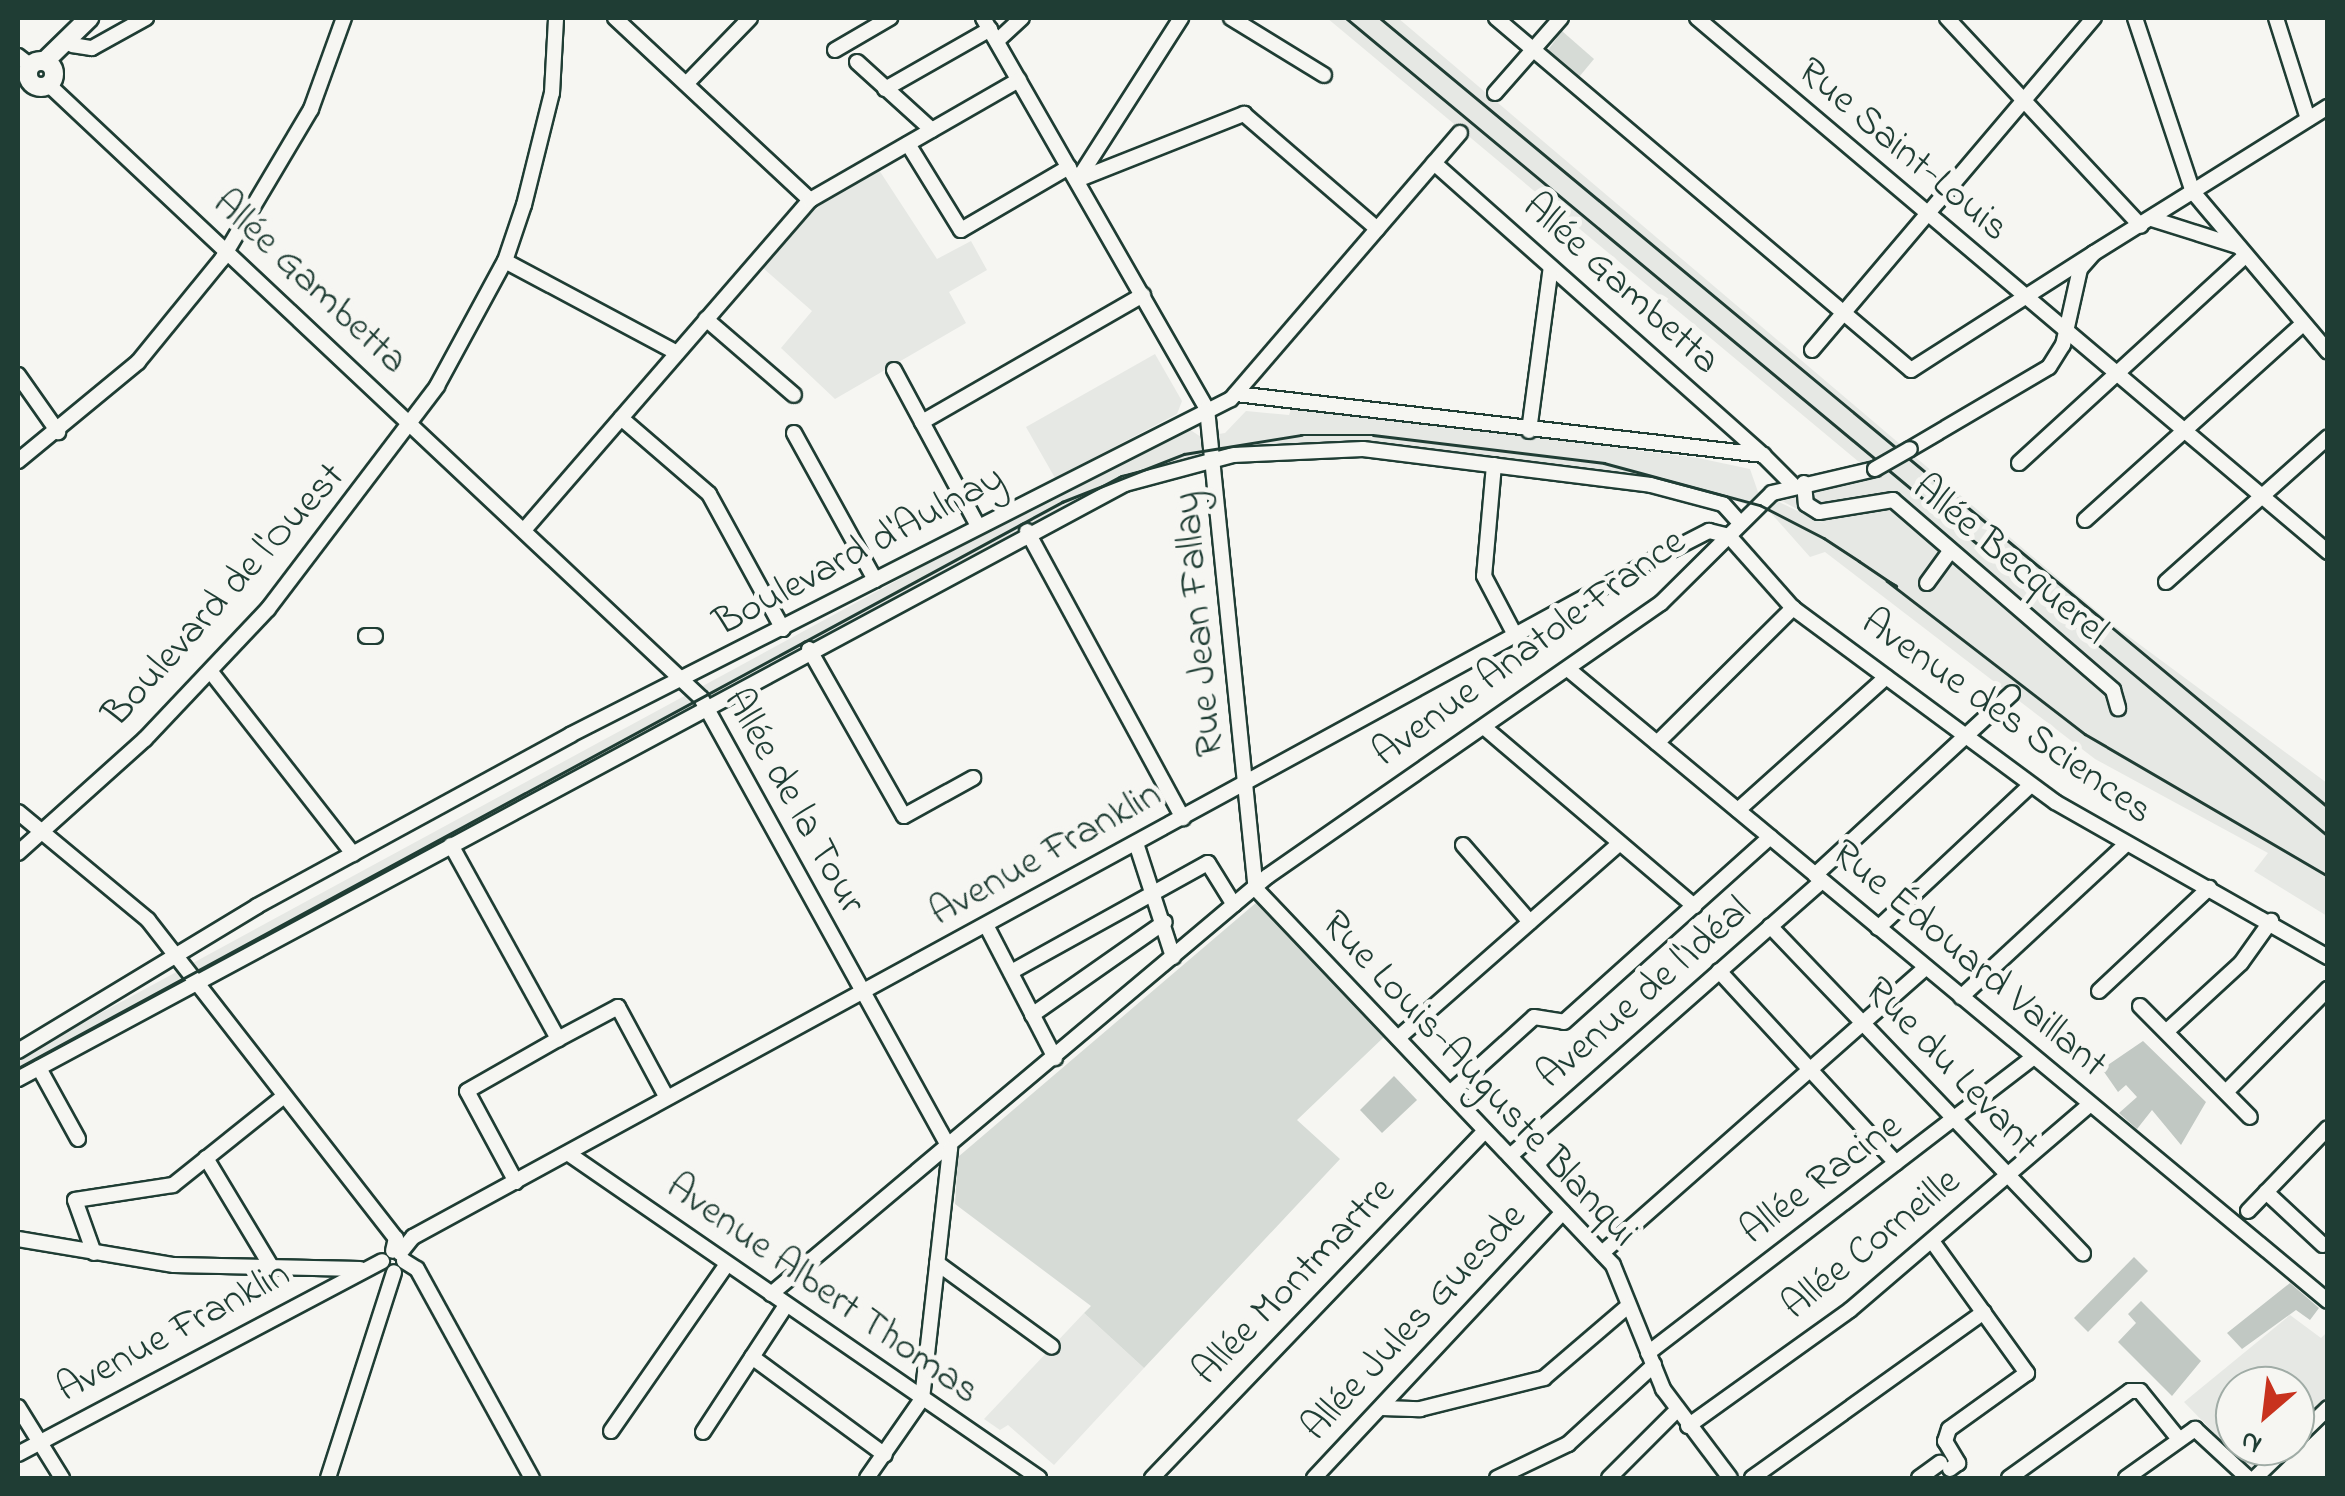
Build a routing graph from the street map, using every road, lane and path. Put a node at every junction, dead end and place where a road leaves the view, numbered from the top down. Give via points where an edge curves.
1 (146, 18) edge
2 (344, 18) edge
3 (556, 18) edge
4 (615, 18) edge
5 (750, 18) edge
6 (890, 18) edge
7 (1022, 18) edge
8 (1181, 18) edge
9 (1231, 18) edge
10 (1496, 18) edge
11 (1562, 18) edge
12 (1697, 18) edge
13 (1947, 18) edge
14 (2094, 18) edge
15 (2135, 18) edge
16 (2276, 18) edge
17 (86, 22) edge
18 (990, 29) edge
19 (72, 45) junction
20 (835, 50) dead end
21 (1534, 50) junction
22 (857, 62) dead end
23 (1324, 75) dead end
24 (33, 76) edge
25 (1019, 80) junction
26 (688, 82) junction
27 (885, 89) junction
28 (1495, 93) dead end
29 (2024, 100) junction
30 (2328, 107) edge
31 (2308, 119) junction
32 (932, 130) junction
33 (1460, 133) dead end
34 (908, 144) junction
35 (1434, 163) junction
36 (1073, 173) junction
37 (2194, 192) junction
38 (810, 200) junction
39 (1926, 215) junction
40 (2146, 223) junction
41 (1377, 229) junction
42 (228, 251) junction
43 (2242, 251) junction
44 (2094, 254) junction
45 (505, 261) junction
46 (1552, 267) junction
47 (1143, 294) junction
48 (2025, 297) junction
49 (1843, 313) junction
50 (706, 319) junction
51 (2303, 324) junction
52 (2066, 332) junction
53 (1812, 350) dead end
54 (2328, 352) edge
55 (677, 353) junction
56 (894, 370) dead end
57 (2115, 373) junction
58 (18, 375) edge
59 (1236, 394) junction
60 (794, 395) dead end
61 (1207, 409) junction
62 (621, 418) junction
63 (922, 422) junction
64 (412, 424) junction
65 (1529, 431) junction
66 (58, 432) junction
67 (2183, 432) junction
68 (794, 434) dead end
69 (2328, 437) edge
70 (1762, 455) junction
71 (1216, 459) junction
72 (18, 461) edge
73 (2019, 463) dead end
74 (1494, 465) junction
75 (1798, 484) junction
76 (2260, 496) junction
77 (2085, 520) dead end
78 (1740, 523) junction
79 (978, 526) junction
80 (525, 529) junction
81 (1027, 531) junction
82 (1729, 536) junction
83 (2328, 552) edge
84 (1948, 554) junction
85 (875, 580) junction
86 (1927, 582) dead end
87 (2166, 582) dead end
88 (1792, 608) junction
89 (783, 629) junction
90 (1516, 637) junction
91 (809, 649) junction
92 (1568, 668) junction
93 (211, 672) junction
94 (1886, 677) junction
95 (685, 680) junction
96 (2012, 693) dead end
97 (706, 706) junction
98 (2118, 708) dead end
99 (1485, 728) junction
100 (1966, 736) junction
101 (1657, 743) junction
102 (973, 778) dead end
103 (1245, 784) junction
104 (2031, 785) junction
105 (1738, 810) junction
106 (18, 812) edge
107 (1183, 818) junction
108 (39, 834) junction
109 (1770, 837) junction
110 (1136, 843) junction
111 (1620, 843) junction
112 (2126, 844) junction
113 (451, 845) junction
114 (1463, 845) dead end
115 (18, 853) edge
116 (353, 854) junction
117 (1819, 878) junction
118 (1256, 888) junction
119 (2210, 888) junction
120 (1157, 892) junction
121 (1234, 904) junction
122 (1694, 906) junction
123 (2270, 921) junction
124 (1166, 922) junction
125 (1530, 922) junction
126 (986, 925) junction
127 (1770, 926) junction
128 (1878, 928) junction
129 (1173, 956) junction
130 (2328, 957) edge
131 (178, 960) junction
132 (1926, 968) junction
133 (1719, 970) junction
134 (1011, 972) junction
135 (195, 983) junction
136 (2328, 989) edge
137 (2099, 991) dead end
138 (862, 993) junction
139 (1961, 996) junction
140 (2140, 1006) dead end
141 (1032, 1015) junction
142 (1863, 1023) junction
143 (2167, 1032) junction
144 (1398, 1038) junction
145 (558, 1040) junction
146 (18, 1051) edge
147 (2034, 1057) junction
148 (1055, 1058) junction
149 (39, 1068) junction
150 (1811, 1068) junction
151 (18, 1080) edge
152 (2229, 1089) junction
153 (1450, 1094) junction
154 (284, 1096) junction
155 (667, 1098) junction
156 (2090, 1104) junction
157 (2250, 1117) dead end
158 (1955, 1120) junction
159 (2328, 1128) edge
160 (1485, 1130) junction
161 (78, 1140) dead end
162 (950, 1149) junction
163 (569, 1154) junction
164 (1510, 1156) junction
165 (206, 1158) junction
166 (1896, 1163) junction
167 (2008, 1176) junction
168 (516, 1182) junction
169 (2266, 1192) junction
170 (2248, 1211) junction
171 (1563, 1212) junction
172 (2223, 1215) junction
173 (2250, 1238) junction
174 (18, 1239) edge
175 (1932, 1240) junction
176 (2323, 1245) dead end
177 (94, 1253) junction
178 (1602, 1253) junction
179 (2083, 1254) dead end
180 (394, 1258) junction
181 (937, 1262) junction
182 (727, 1264) junction
183 (272, 1268) junction
184 (317, 1269) junction
185 (361, 1269) junction
186 (322, 1290) junction
187 (771, 1294) junction
188 (2328, 1302) edge
189 (786, 1305) junction
190 (1628, 1306) junction
191 (1984, 1312) junction
192 (1052, 1348) dead end
193 (752, 1356) junction
194 (1651, 1359) junction
195 (922, 1399) junction
196 (18, 1407) edge
197 (1382, 1408) junction
198 (1677, 1410) junction
199 (1688, 1426) junction
200 (611, 1431) dead end
201 (703, 1432) dead end
202 (2178, 1438) junction
203 (39, 1442) junction
204 (18, 1454) edge
205 (886, 1455) junction
206 (62, 1478) edge
207 (328, 1478) edge
208 (532, 1478) edge
209 (867, 1478) edge
210 (1039, 1478) edge
211 (1152, 1478) edge
212 (1314, 1478) edge
213 (1497, 1478) edge
214 (1609, 1478) edge
215 (1730, 1478) edge
216 (1752, 1478) edge
217 (1919, 1478) edge
218 (2009, 1478) edge
219 (2126, 1478) edge
220 (2251, 1478) edge

1 - 19 street via 92,48
2 - 42 street via 311,109
3 - 45 street, Boulevard de l'Ouest via 542,147
4 - 26 street
5 - 26 street
6 - 20 street
7 - 18 street
8 - 36 street
9 - 23 street
10 - 21 street
11 - 21 street
12 - 39 street, Rue Saint-Louis
13 - 29 street
14 - 29 street
15 - 37 street
16 - 31 street
17 - 19 main road
17 - 24 main road
18 - 25 street, Rue Jean Fallay
18 - 27 street
19 - 24 main road
21 - 28 street
21 - 49 street
22 - 27 street
24 - 42 street, Allée Gambetta
25 - 32 street
25 - 36 street, Rue Jean Fallay
26 - 38 street
27 - 32 street
29 - 39 street
29 - 40 street
30 - 31 street
31 - 37 street
32 - 34 street
33 - 35 street
34 - 36 street via 961,230
34 - 38 street
35 - 41 street
35 - 46 street, Allée Gambetta
36 - 41 street via 1244,114
36 - 47 street, Rue Jean Fallay
37 - 40 street
37 - 43 street
38 - 50 street
39 - 48 street, Rue Saint-Louis
39 - 49 street
40 - 43 street
40 - 44 street
41 - 59 street
42 - 64 street, Allée Gambetta
42 - 66 street via 138,362
43 - 51 street
43 - 57 street
44 - 48 street
44 - 52 street, Avenue Anatole France via 2076,280
45 - 55 street
45 - 64 street, Boulevard de l'Ouest
46 - 65 street
46 - 70 street, Allée Gambetta
47 - 61 street, Rue Jean Fallay
47 - 63 street
48 - 49 street via 1906,366
48 - 52 street, Rue Saint-Louis
49 - 53 street
50 - 55 street
50 - 60 street
51 - 54 street
51 - 67 street
52 - 57 street, Rue Saint-Louis
52 - 75 street, Avenue Anatole France, bridge via 2038,376 1875,469
55 - 62 street
56 - 63 street
57 - 67 street, Rue Saint-Louis
57 - 73 street
58 - 66 street
59 - 61 street, Boulevard d'Aulnay
59 - 65 street
61 - 71 street, Rue Jean Fallay
61 - 79 street, Boulevard d'Aulnay
62 - 80 street
62 - 89 street via 709,494
63 - 79 street
64 - 80 street, Allée Gambetta
64 - 93 street, Boulevard de l'Ouest via 319,550
65 - 70 street
66 - 72 street
67 - 76 street, Rue Saint-Louis
67 - 77 street
68 - 85 street
69 - 76 street
70 - 75 street
71 - 74 street, Boulevard d'Aulnay via 1363,449
71 - 81 street, Boulevard d'Aulnay via 1126,484
71 - 103 street, Rue Jean Fallay
74 - 78 street, Boulevard d'Aulnay via 1651,485 1723,504
74 - 90 street via 1484,576
75 - 78 street, Avenue Anatole France
75 - 84 street, Allée Becquerel via 1806,504 1820,512 1894,500
76 - 83 street, Rue Saint-Louis
76 - 87 street
78 - 82 street, Avenue Anatole France
79 - 85 street, Boulevard d'Aulnay
80 - 95 street, Allée de la Tour
81 - 91 street, Boulevard d'Aulnay
81 - 107 street
82 - 88 street, Avenue des Sciences
82 - 90 street, Avenue Franklin via 1708,530
82 - 92 street, Avenue Anatole France via 1661,603
84 - 86 street
84 - 98 street, Allée Becquerel via 2114,690
85 - 89 street, Boulevard d'Aulnay
88 - 94 street, Avenue des Sciences
88 - 101 street
89 - 95 street, Boulevard d'Aulnay
90 - 103 street, Avenue Franklin
91 - 97 street, Boulevard d'Aulnay
91 - 102 street via 904,816
92 - 99 street, Avenue Anatole France
92 - 101 street, Rue Édouard Vaillant
93 - 108 street, Boulevard de l'Ouest
93 - 116 street
94 - 100 street, Avenue des Sciences
94 - 105 street
95 - 97 street, Allée de la Tour
95 - 116 street, Boulevard d'Aulnay
96 - 100 street, Avenue de l'Idéal
97 - 113 street, Boulevard d'Aulnay
97 - 138 street, Allée de la Tour
99 - 111 street
99 - 118 street, Avenue Anatole France
100 - 104 street, Avenue des Sciences
100 - 117 street, Avenue de l'Idéal
101 - 105 street, Rue Édouard Vaillant
103 - 107 street, Avenue Franklin
103 - 118 street, Rue Jean Fallay
104 - 112 street, Avenue des Sciences
104 - 128 street
105 - 109 street, Rue Édouard Vaillant
106 - 108 street
107 - 110 street, Avenue Franklin
108 - 115 street, Boulevard de l'Ouest
108 - 131 street via 110,886
109 - 117 street, Rue Édouard Vaillant
109 - 122 street
110 - 120 street
110 - 126 street, Avenue Franklin
111 - 122 street
111 - 125 street
112 - 119 street, Avenue des Sciences
112 - 139 street
113 - 135 street, Boulevard d'Aulnay
113 - 145 street
114 - 125 street
116 - 131 street, Boulevard d'Aulnay
117 - 127 street, Avenue de l'Idéal
117 - 128 street, Rue Édouard Vaillant
118 - 121 street, Avenue Anatole France
118 - 144 street, Rue Louis-Auguste Blanqui
119 - 123 street, Avenue des Sciences
119 - 137 street
120 - 121 street via 1208,864
120 - 124 street
120 - 134 street
121 - 129 street, Avenue Anatole France
122 - 153 street via 1564,1022 1534,1018
123 - 130 street, Avenue des Sciences
123 - 143 street via 2241,963
124 - 129 street
124 - 141 street
125 - 144 street
126 - 134 street
126 - 138 street, Avenue Franklin
127 - 133 street, Avenue de l'Idéal
127 - 142 street, Rue du Levant
128 - 132 street, Rue Édouard Vaillant
129 - 148 street, Avenue Anatole France
131 - 135 street
131 - 146 street, Boulevard d'Aulnay
132 - 139 street, Rue Édouard Vaillant
132 - 142 street
133 - 150 street
133 - 164 street, Avenue de l'Idéal
134 - 141 street
135 - 149 street, Boulevard d'Aulnay
135 - 154 street
136 - 152 street
138 - 155 street, Avenue Franklin
138 - 162 street, Allée de la Tour
139 - 147 street, Rue Édouard Vaillant
140 - 143 street
141 - 148 street
142 - 150 street
142 - 158 street, Rue du Levant
143 - 152 street
144 - 153 street, Rue Louis-Auguste Blanqui
145 - 155 street via 618,1007
145 - 168 street via 467,1091
147 - 156 street, Rue Édouard Vaillant
147 - 158 street, Allée Racine
148 - 162 street, Avenue Anatole France
149 - 151 street, Boulevard d'Aulnay
149 - 161 street
150 - 166 street
150 - 178 street
152 - 157 street
153 - 160 street, Rue Louis-Auguste Blanqui
154 - 165 street
154 - 180 street
155 - 163 street, Avenue Franklin
156 - 167 street, Allée Corneille
156 - 172 street, Rue Édouard Vaillant
158 - 166 street, Allée Racine
158 - 167 street, Rue du Levant
159 - 169 street
160 - 164 street, Rue Louis-Auguste Blanqui
160 - 211 street, Allée Montmartre
162 - 181 street
162 - 187 street, Avenue Anatole France
163 - 168 street, Avenue Franklin
163 - 182 street, Avenue Albert Thomas
164 - 171 street, Rue Louis-Auguste Blanqui
165 - 177 street via 174,1185 76,1200
165 - 183 street
166 - 194 street, Allée Racine
167 - 175 street, Allée Corneille
167 - 179 street, Rue du Levant
168 - 180 street, Avenue Franklin via 413,1237
169 - 170 street
169 - 176 street
170 - 172 street
170 - 173 street
171 - 178 street, Rue Louis-Auguste Blanqui
171 - 197 street, Allée Jules Guesde
172 - 173 street, Rue Édouard Vaillant
173 - 188 street, Rue Édouard Vaillant
174 - 177 street
175 - 191 street
175 - 199 street, Allée Corneille via 1850,1310
177 - 183 street
178 - 190 street, Rue Louis-Auguste Blanqui
180 - 185 street, Avenue Franklin
180 - 207 street
180 - 208 street via 417,1269
181 - 192 street
181 - 195 street
182 - 187 street, Avenue Albert Thomas
182 - 200 street
183 - 184 street
184 - 185 street
184 - 186 street
185 - 186 street, Avenue Franklin
186 - 203 street, Avenue Franklin
187 - 189 street, Avenue Albert Thomas
189 - 193 street
189 - 195 street, Avenue Albert Thomas
190 - 194 street, Rue Louis-Auguste Blanqui
190 - 197 street via 1555,1372 1523,1386 1420,1409
191 - 216 street
191 - 217 street via 2027,1373 1949,1429 1945,1441 1958,1463
193 - 201 street
193 - 205 street
194 - 198 street, Rue Louis-Auguste Blanqui
194 - 213 street, Allée Racine via 1568,1444
195 - 205 street
195 - 210 street, Avenue Albert Thomas
196 - 203 street
197 - 212 street, Allée Jules Guesde
198 - 199 street, Rue Louis-Auguste Blanqui
198 - 214 street
199 - 215 street, Rue Louis-Auguste Blanqui
202 - 218 street via 2140,1391 2130,1391
202 - 219 street
202 - 220 street via 2195,1430
203 - 204 street, Avenue Franklin
203 - 206 street
205 - 209 street

